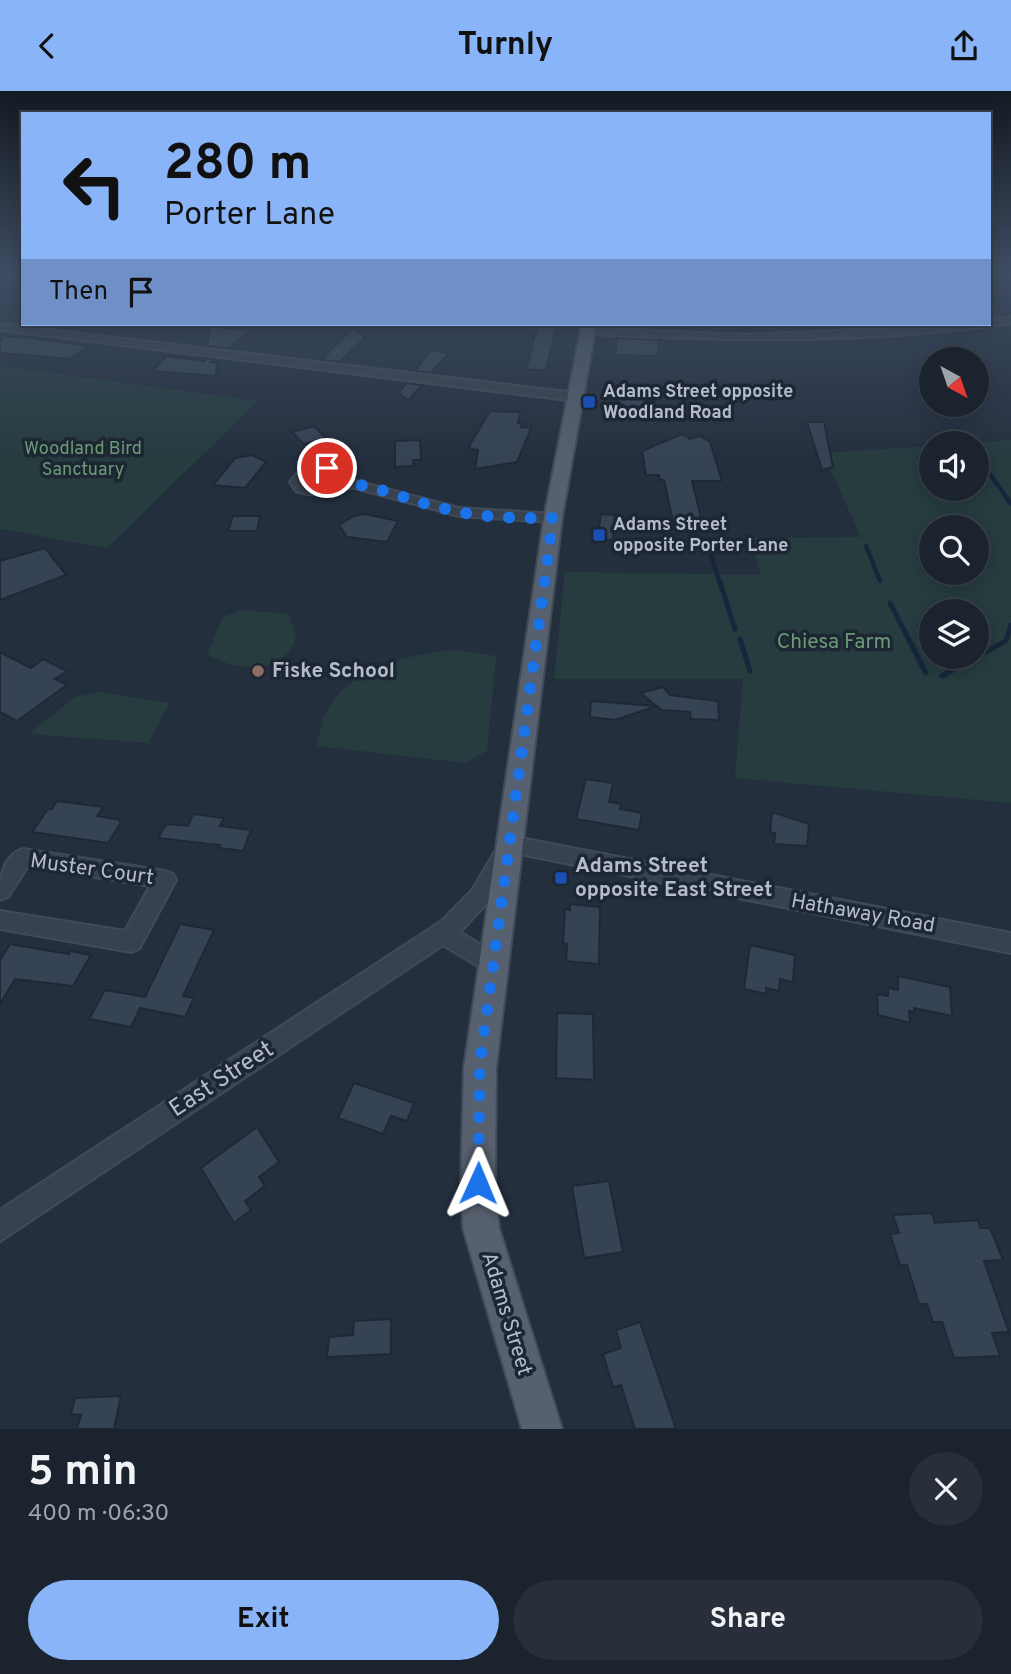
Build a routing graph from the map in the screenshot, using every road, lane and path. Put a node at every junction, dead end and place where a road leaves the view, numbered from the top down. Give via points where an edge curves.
1 (88, 335) edge
2 (588, 335) edge
3 (705, 335) edge
4 (791, 335) edge
5 (94, 336) joint
6 (576, 397) junction
7 (342, 482) dead end
8 (553, 518) junction
9 (510, 843) junction
10 (0, 891) edge
11 (0, 920) edge
12 (443, 933) junction
13 (1011, 943) edge
14 (493, 965) junction
15 (0, 1227) edge
16 (542, 1429) edge

1 - 5 street
2 - 6 main road, Adams Street
3 - 4 street
5 - 6 street
6 - 8 main road, Adams Street
7 - 8 street via 449,510
8 - 9 main road, Adams Street
9 - 12 street, East Street via 481,895
9 - 13 street, Hathaway Road
9 - 14 main road, Adams Street
10 - 11 street, Muster Court via 23,857 165,880 131,942
12 - 14 street
12 - 15 street, East Street
14 - 16 main road, Adams Street via 480,1068 481,1228

